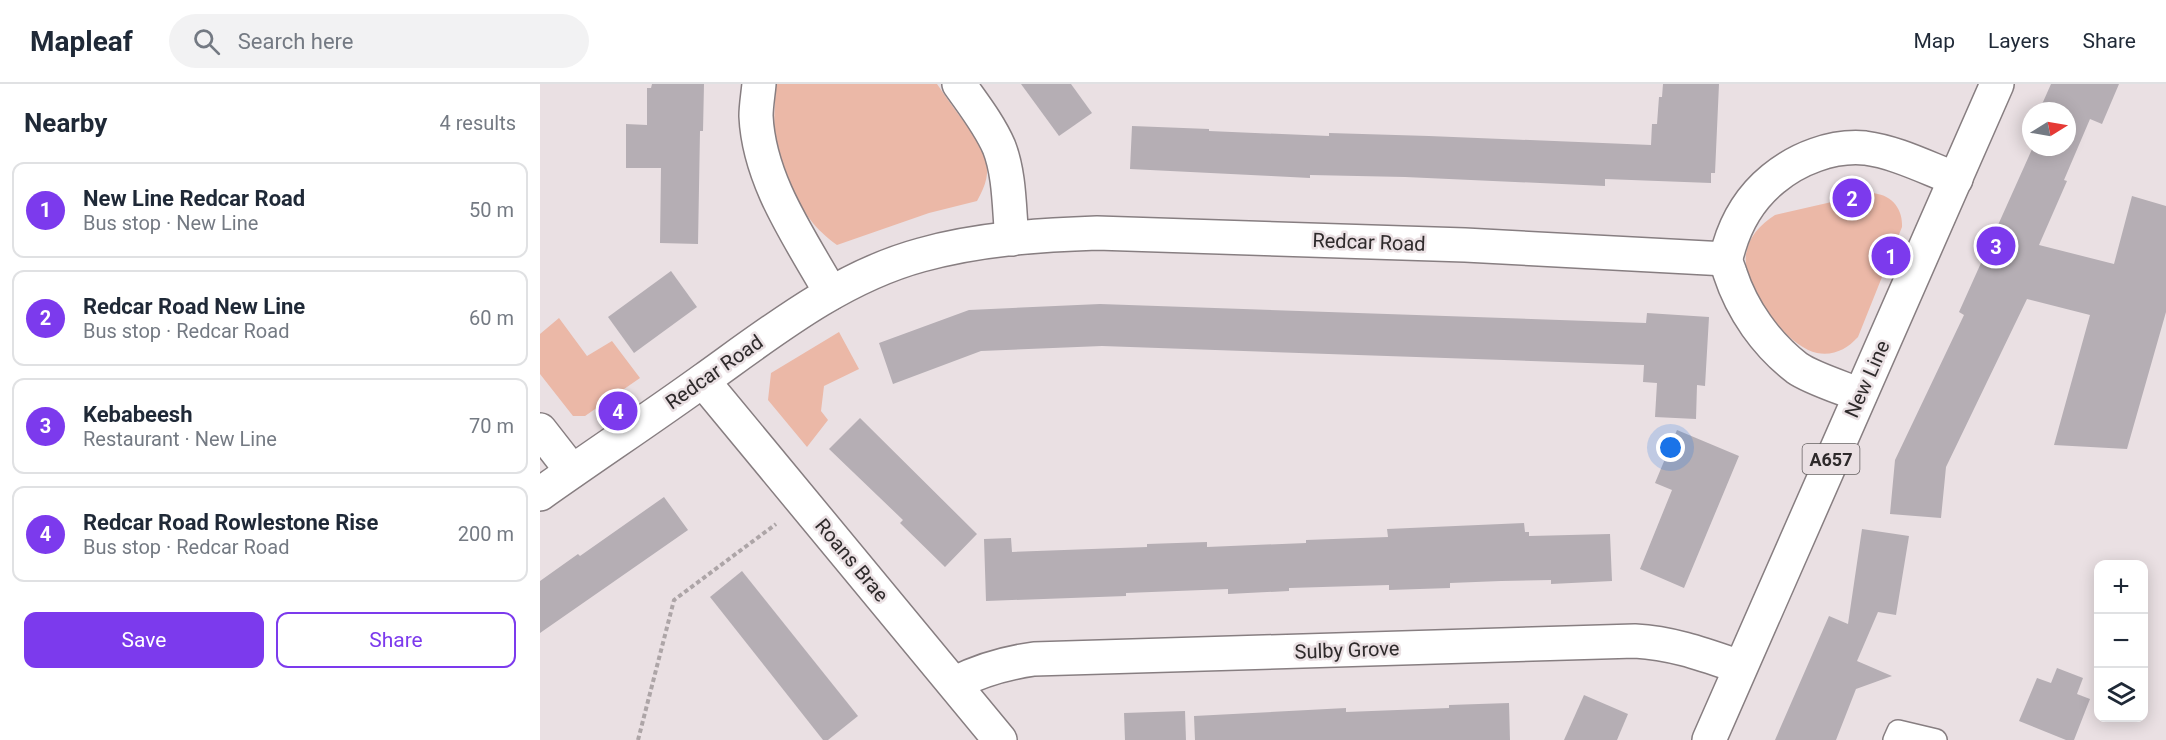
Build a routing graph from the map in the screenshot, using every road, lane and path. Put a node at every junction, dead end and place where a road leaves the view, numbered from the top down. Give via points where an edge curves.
1 (759, 84) edge
2 (959, 84) edge
3 (1997, 84) edge
4 (1956, 179) junction
5 (1012, 239) junction
6 (1726, 259) junction
7 (831, 293) junction
8 (703, 381) junction
9 (1860, 394) junction
10 (540, 430) edge
11 (572, 471) junction
12 (540, 494) edge
13 (804, 502) junction
14 (1740, 667) junction
15 (955, 683) junction
16 (638, 740) edge
17 (1000, 740) edge
18 (1708, 740) edge
19 (1894, 740) edge
20 (1936, 740) edge

1 - 7 street via 756,115 764,162 783,207
2 - 5 street via 999,148
3 - 4 street, New Line / A657
4 - 6 street via 1865,148 1810,157 1785,169 1764,186 1733,232
4 - 9 street, New Line / A657
5 - 6 street, Redcar Road via 1109,233 1466,245
5 - 7 street, Redcar Road via 920,255 874,271
6 - 9 street via 1746,310 1779,352 1799,370
7 - 8 street, Redcar Road
8 - 11 street, Redcar Road
8 - 13 street, Roans Brae
9 - 14 street, New Line / A657
10 - 11 street
11 - 12 street, Redcar Road
13 - 15 street, Roans Brae
13 - 16 path via 674,600
14 - 15 street, Sulby Grove via 1679,646 1635,641 1034,659 989,668
14 - 18 street, New Line / A657
15 - 17 street, Roans Brae
19 - 20 lane via 1898,731

